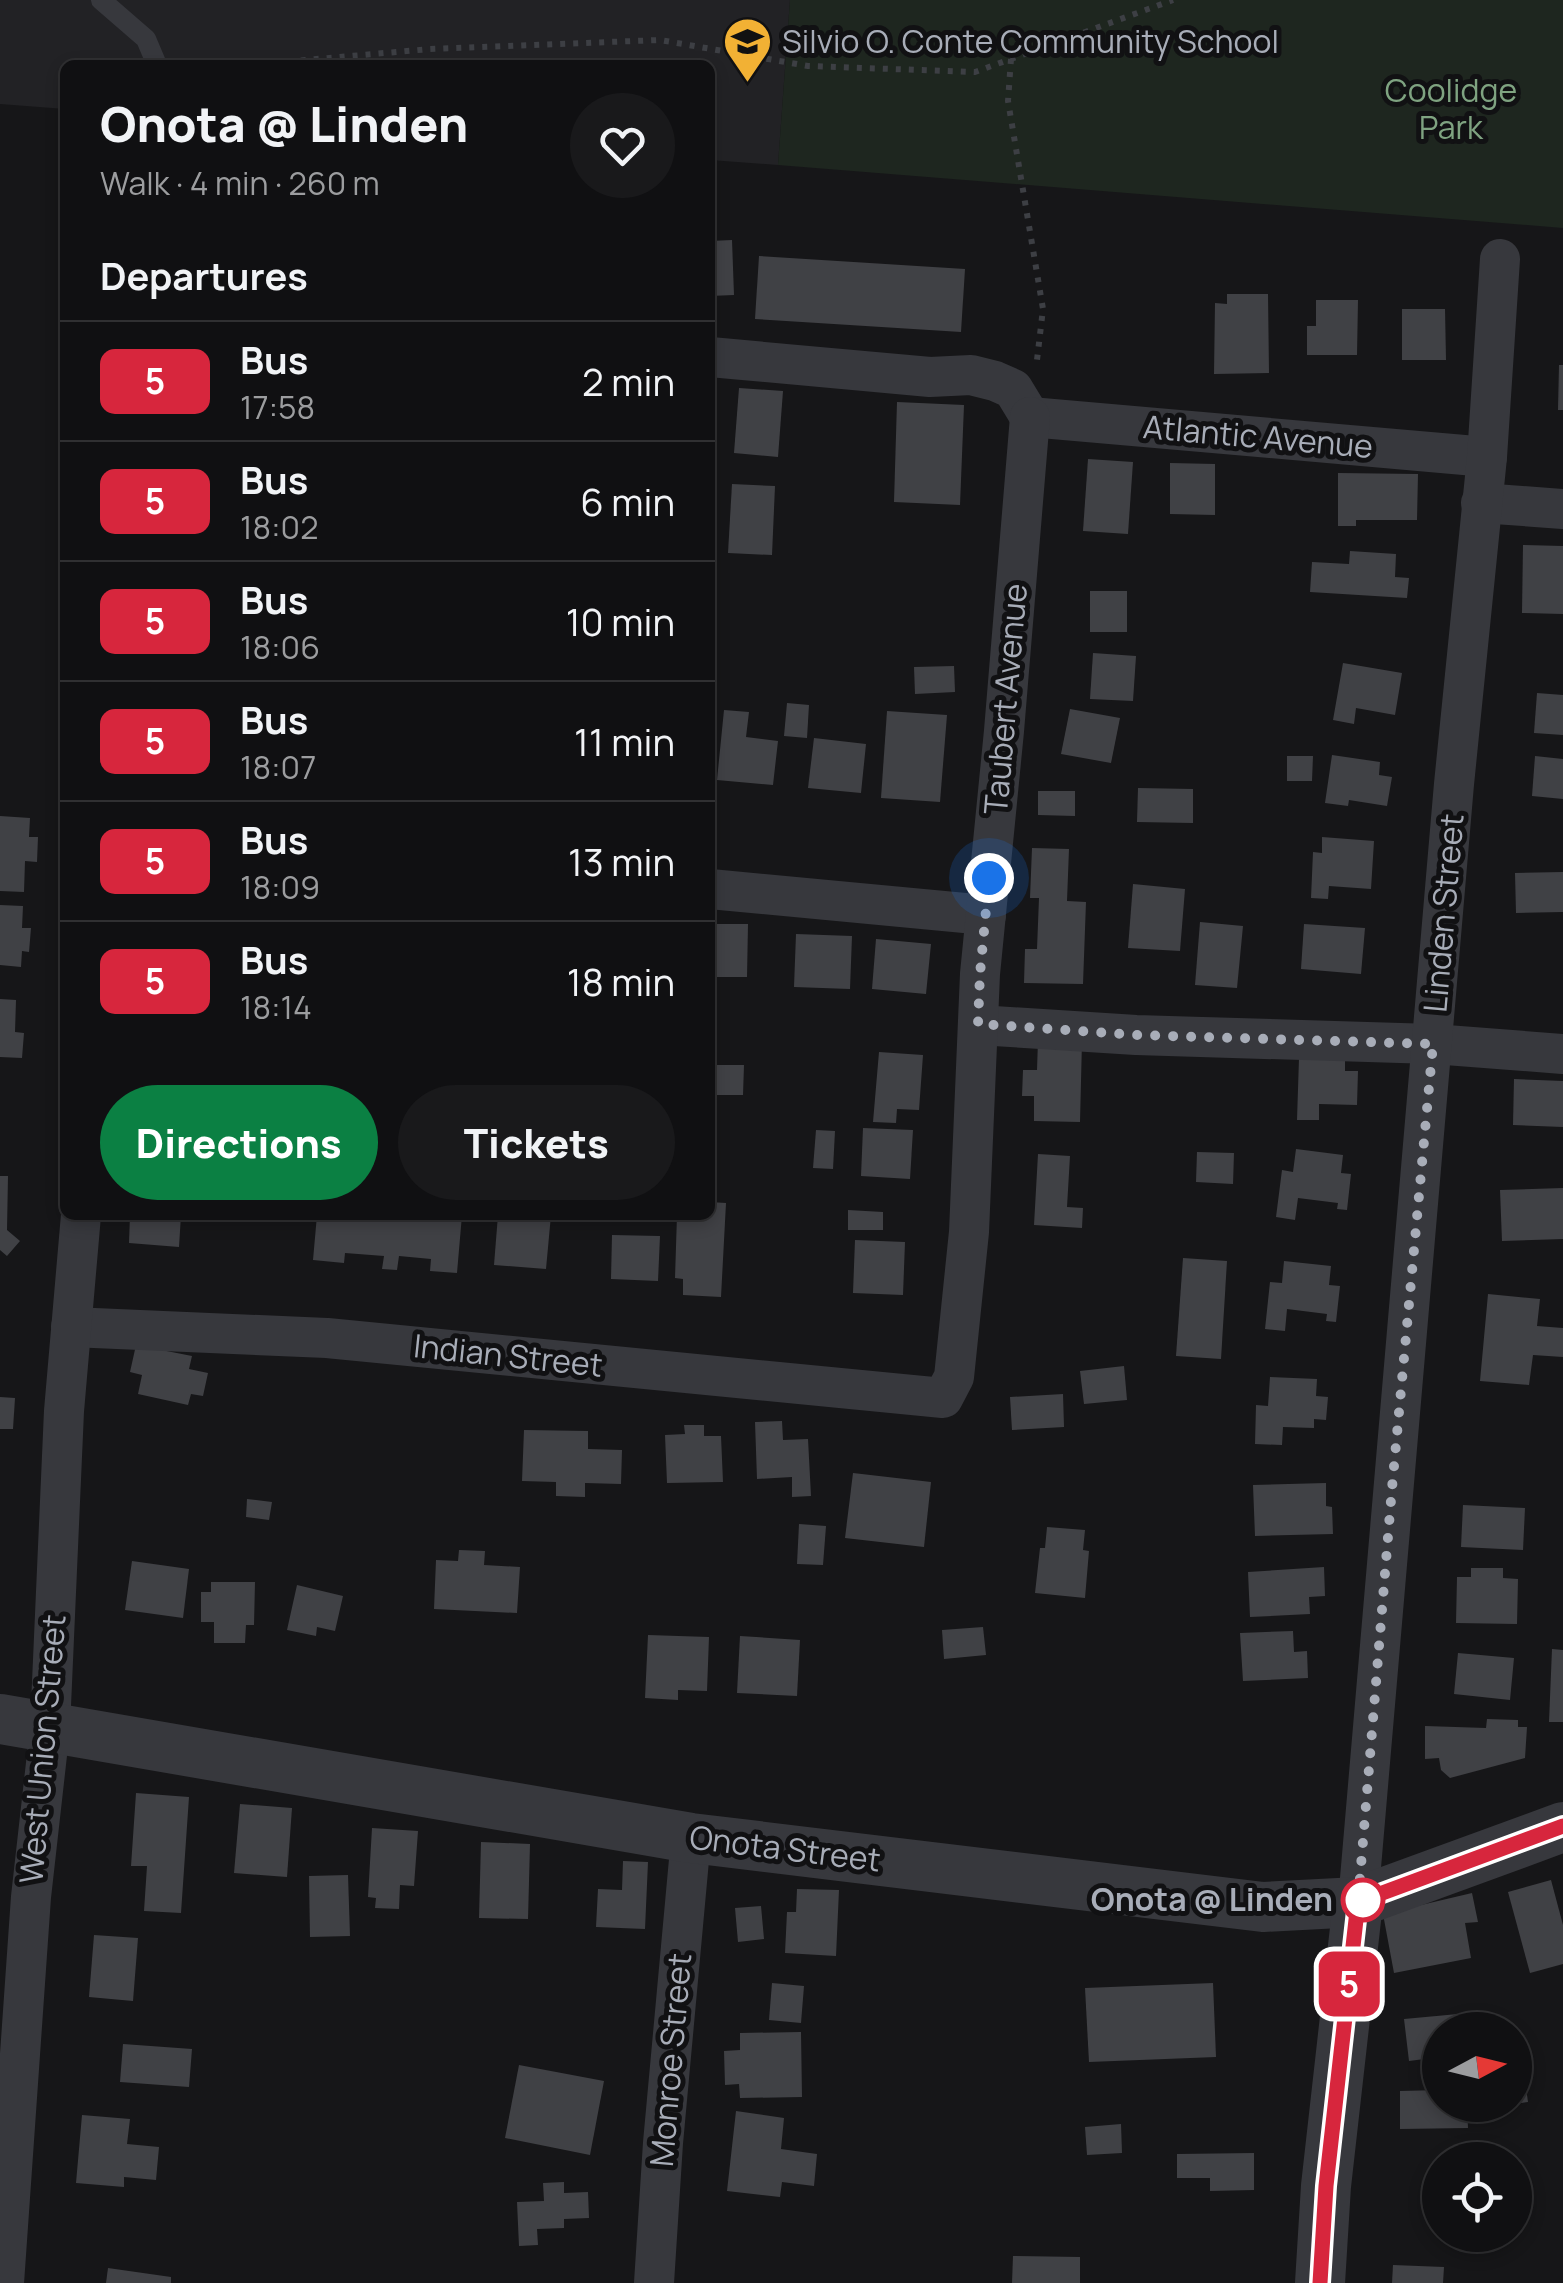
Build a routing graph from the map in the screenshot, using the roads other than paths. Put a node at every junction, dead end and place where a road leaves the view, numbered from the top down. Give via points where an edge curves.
1 (101, 0) edge
2 (155, 60) edge
3 (1500, 259) dead end
4 (715, 357) edge
5 (1030, 417) junction
6 (1487, 457) junction
7 (1481, 503) junction
8 (1563, 509) edge
9 (715, 890) edge
10 (986, 915) junction
11 (978, 1024) junction
12 (1433, 1044) junction
13 (1563, 1054) edge
14 (82, 1220) edge
15 (71, 1327) junction
16 (943, 1398) joint
17 (0, 1719) edge
18 (50, 1728) junction
19 (1563, 1826) edge
20 (692, 1838) junction
21 (1358, 1902) junction
22 (4, 2283) edge
23 (654, 2283) edge
24 (1320, 2283) edge

1 - 2 lane via 146,39
3 - 6 street, Linden Street
4 - 5 street via 971,376 1014,390
5 - 6 street, Atlantic Avenue
5 - 10 street, Taubert Avenue
6 - 7 street, Linden Street
7 - 8 street
7 - 12 street, Linden Street
9 - 10 street
10 - 11 street, Taubert Avenue
11 - 12 street
11 - 16 street, Taubert Avenue via 969,1232 954,1378
12 - 13 street
12 - 21 street, Linden Street
14 - 15 street, West Union Street
15 - 16 street, Indian Street via 327,1338
15 - 18 street, West Union Street
17 - 18 street, Onota Street
18 - 20 street, Onota Street
18 - 22 street, West Union Street via 31,1896
19 - 21 street, Onota Street
20 - 21 street, Onota Street via 1263,1907
20 - 23 street, Monroe Street
21 - 24 street, Linden Street

